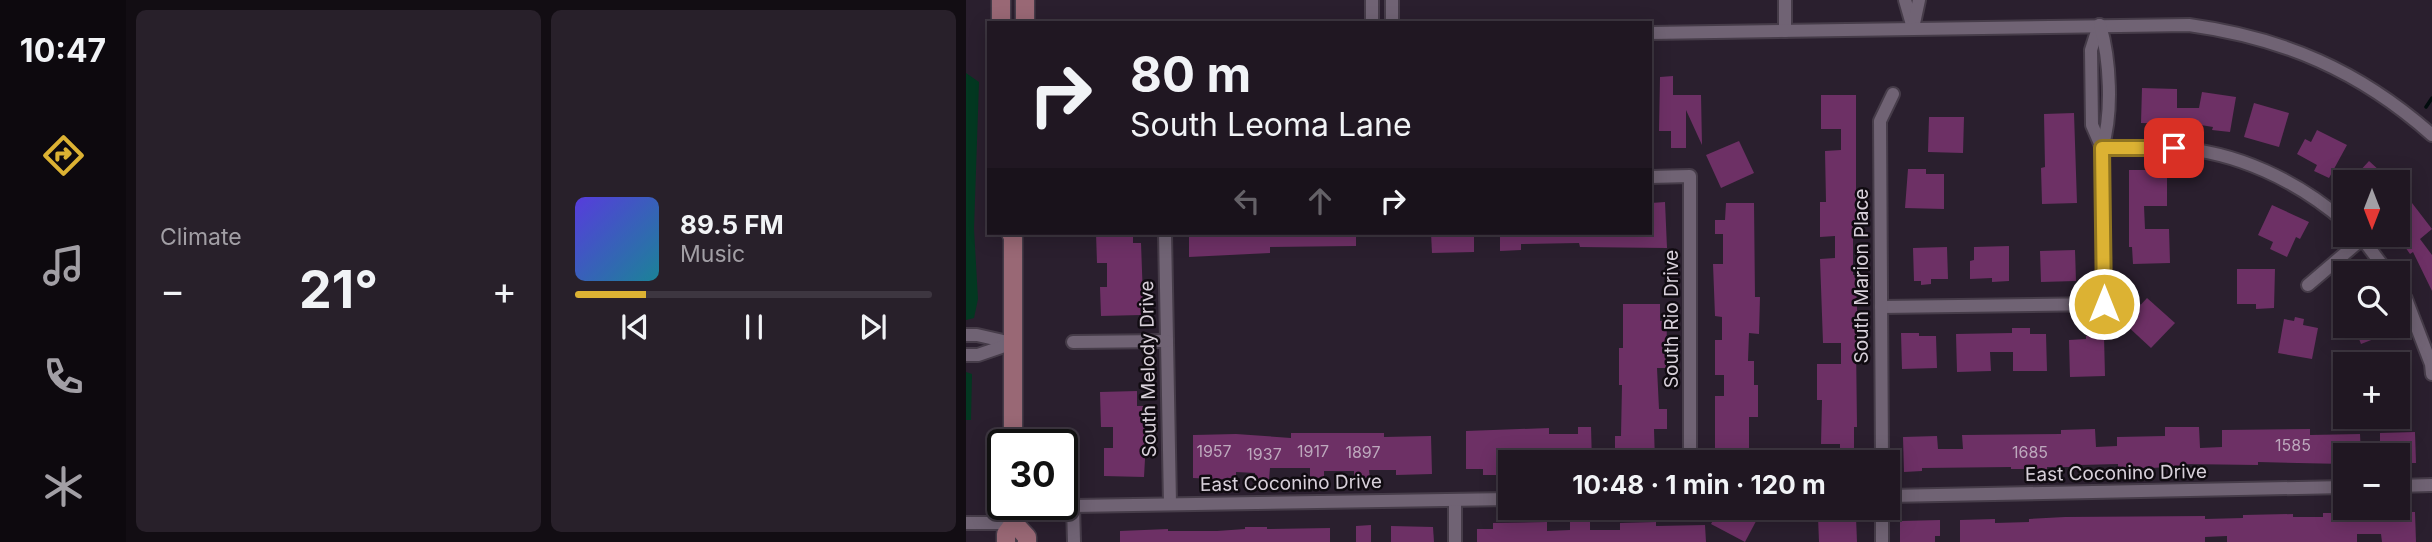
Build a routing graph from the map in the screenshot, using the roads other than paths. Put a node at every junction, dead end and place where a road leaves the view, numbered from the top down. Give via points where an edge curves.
1 (1001, 0) edge
2 (1025, 0) edge
3 (1372, 0) edge
4 (1392, 0) edge
5 (1785, 0) edge
6 (1905, 0) edge
7 (1919, 0) edge
8 (1001, 21) edge
9 (1025, 21) edge
10 (1372, 21) edge
11 (1392, 21) edge
12 (2100, 25) junction
13 (1913, 29) junction
14 (1785, 31) junction
15 (1652, 33) edge
16 (2107, 83) junction
17 (2092, 84) junction
18 (1893, 94) dead end
19 (2432, 135) edge
20 (2102, 148) junction
21 (1652, 177) edge
22 (2333, 212) edge
23 (1013, 235) edge
24 (1165, 235) edge
25 (2349, 247) edge
26 (2308, 285) dead end
27 (1881, 307) junction
28 (2410, 309) edge
29 (966, 335) edge
30 (1167, 341) junction
31 (1073, 342) dead end
32 (1013, 343) junction
33 (966, 355) edge
34 (2432, 374) edge
35 (1013, 429) edge
36 (1690, 450) edge
37 (1882, 450) edge
38 (2432, 485) edge
39 (2410, 486) edge
40 (2333, 487) edge
41 (1900, 496) edge
42 (1498, 499) edge
43 (1455, 500) junction
44 (1170, 504) junction
45 (1014, 520) edge
46 (1882, 520) edge
47 (966, 523) edge
48 (1014, 523) junction
49 (1006, 542) edge
50 (1027, 542) edge
51 (1074, 542) edge
52 (1455, 542) edge
53 (1882, 542) edge

1 - 8 main road
2 - 9 main road
3 - 10 street
4 - 11 street
5 - 14 street
6 - 13 street
7 - 13 street
12 - 13 street
12 - 16 street via 2107,49
12 - 17 street via 2091,50
12 - 19 street via 2189,25 2298,51 2381,94
13 - 14 street
14 - 15 street
16 - 17 street
16 - 20 street via 2107,132
17 - 20 street via 2092,125
18 - 27 street, South Marion Place via 1880,121
20 - 22 street via 2212,153 2265,169
20 - 27 street via 2104,304
21 - 36 street, South Rio Drive via 1690,176
23 - 32 main road
24 - 30 street, South Melody Drive
25 - 26 street
27 - 37 street, South Marion Place
28 - 34 street
29 - 32 street
30 - 31 street
30 - 44 street, South Melody Drive
32 - 33 street
32 - 35 main road
38 - 39 street
40 - 41 street, East Coconino Drive
42 - 43 street, East Coconino Drive
43 - 44 street, East Coconino Drive
43 - 52 street
44 - 51 street, East Coconino Drive via 1073,506
45 - 48 main road
46 - 53 street
47 - 48 street
48 - 49 main road
48 - 50 main road

